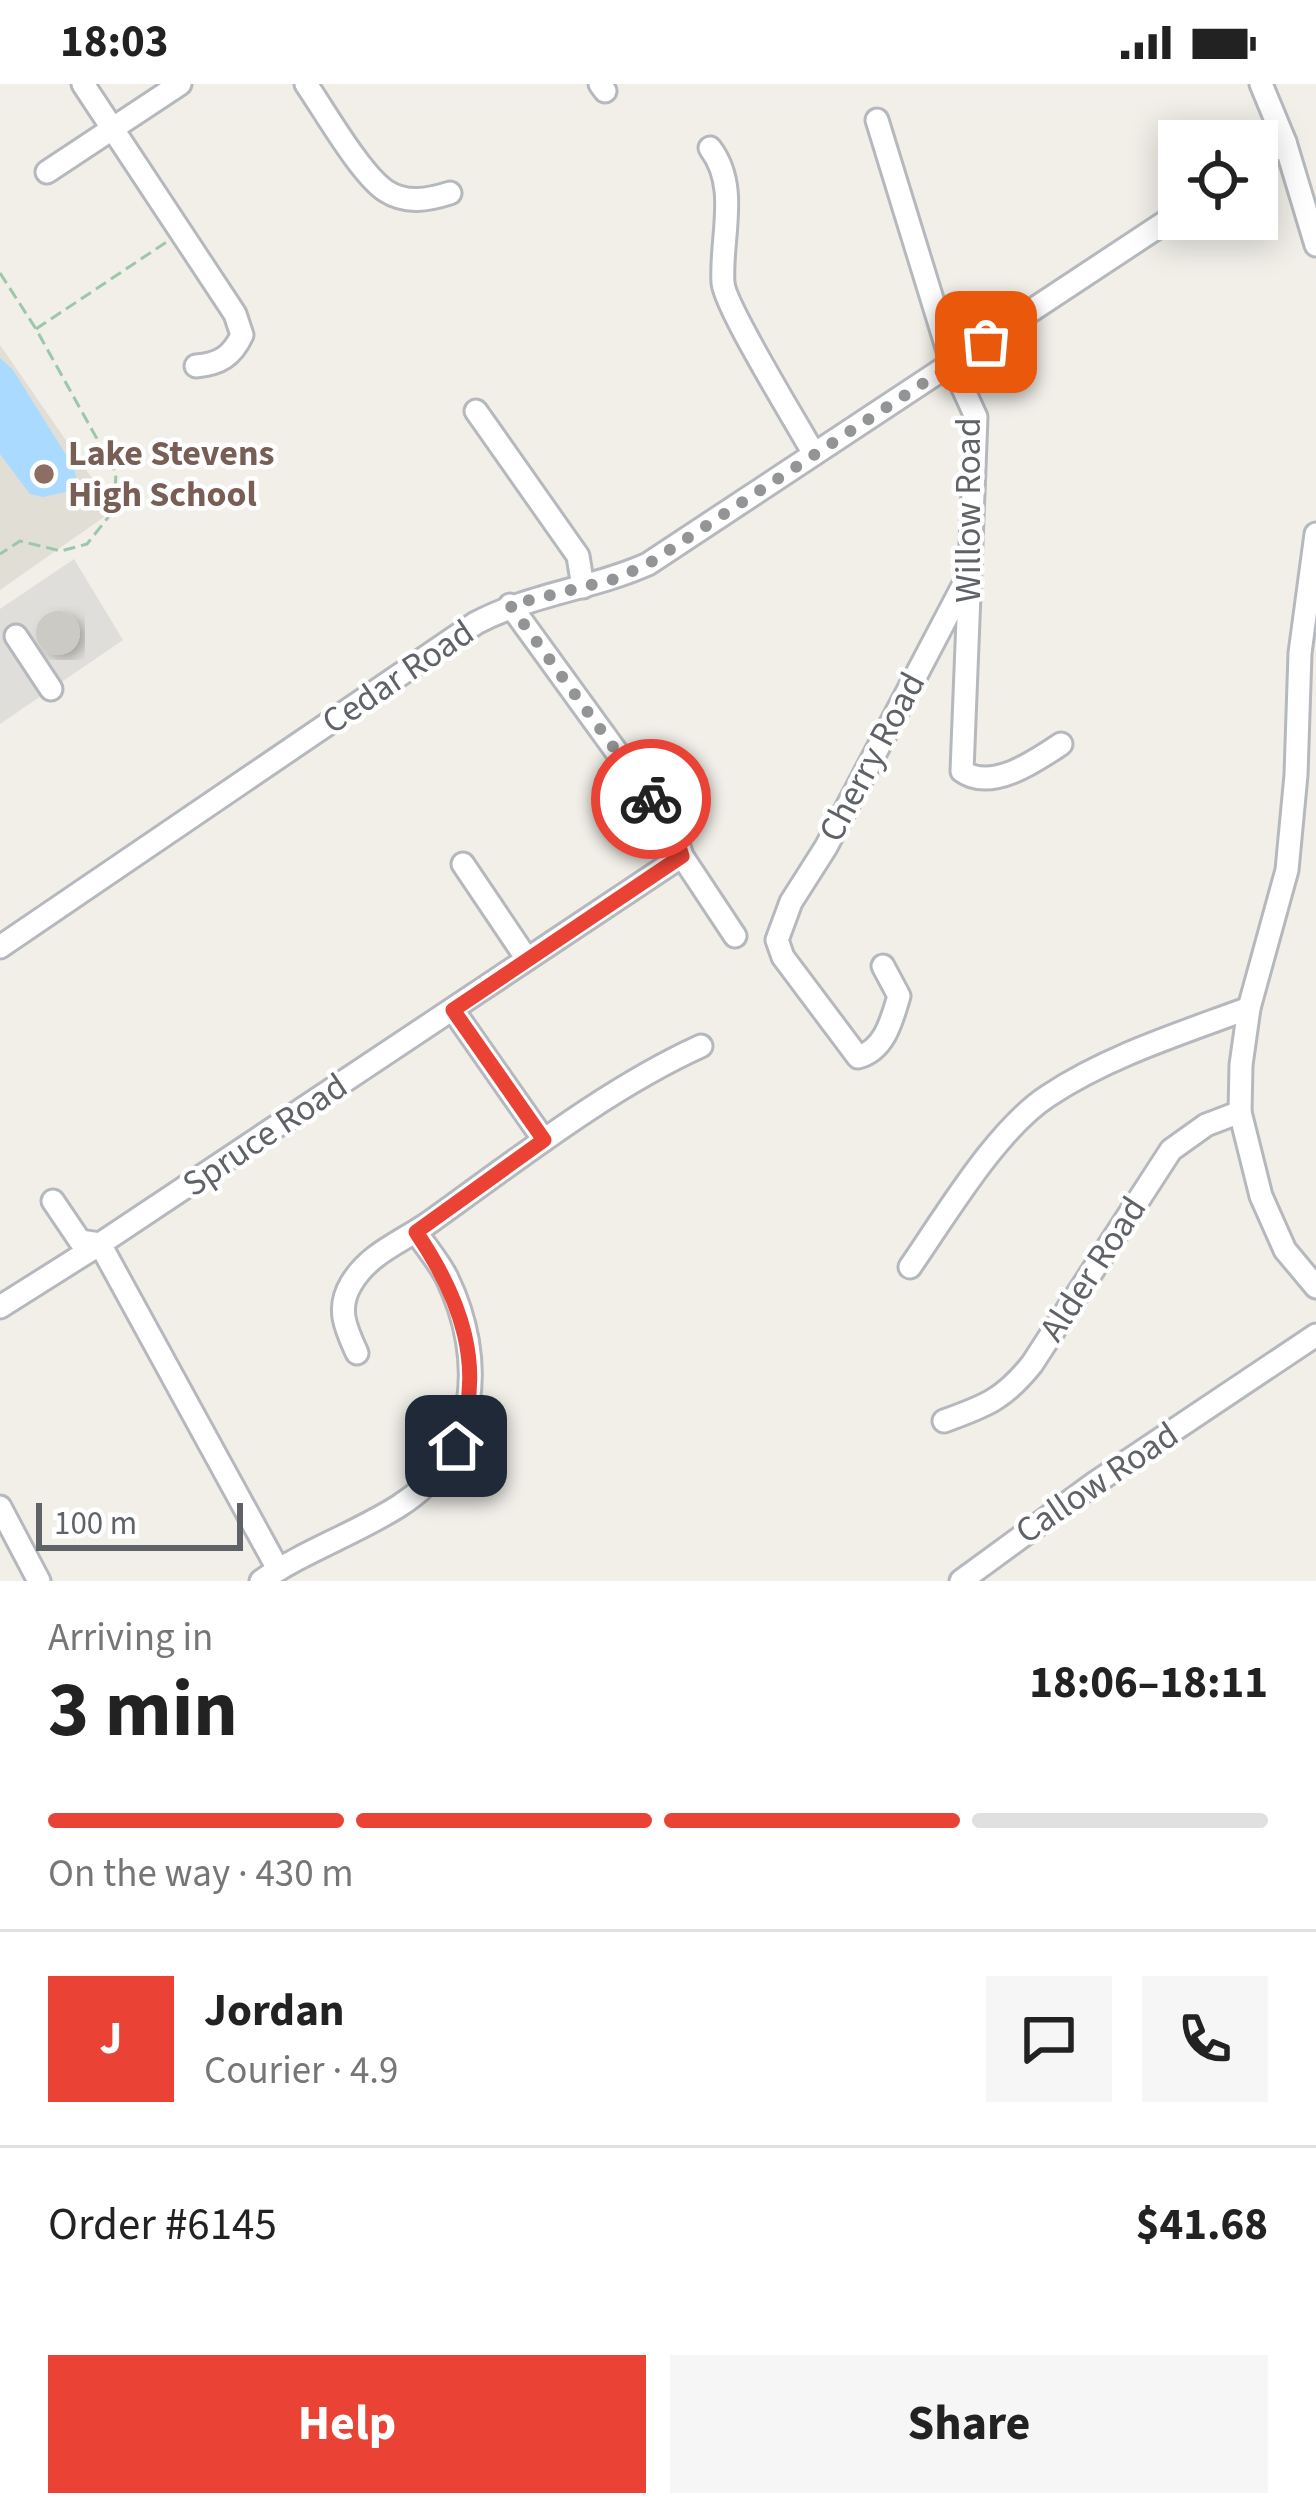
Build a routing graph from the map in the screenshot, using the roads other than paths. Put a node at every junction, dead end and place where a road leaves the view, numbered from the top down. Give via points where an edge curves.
1 (83, 84) edge
2 (180, 84) edge
3 (306, 84) edge
4 (1261, 84) edge
5 (877, 120) dead end
6 (112, 128) junction
7 (1285, 142) junction
8 (1278, 147) edge
9 (710, 148) dead end
10 (47, 172) dead end
11 (450, 193) dead end
12 (1158, 227) edge
13 (1316, 245) edge
14 (952, 364) junction
15 (196, 365) dead end
16 (476, 411) dead end
17 (814, 454) junction
18 (1316, 534) edge
19 (969, 574) junction
20 (584, 587) junction
21 (510, 605) junction
22 (16, 636) dead end
23 (51, 689) dead end
24 (1061, 744) dead end
25 (682, 856) junction
26 (463, 864) dead end
27 (735, 936) dead end
28 (0, 947) edge
29 (526, 959) junction
30 (884, 966) dead end
31 (1250, 1008) junction
32 (453, 1010) junction
33 (701, 1046) dead end
34 (1240, 1112) junction
35 (544, 1140) junction
36 (52, 1201) dead end
37 (1274, 1222) junction
38 (416, 1232) junction
39 (100, 1244) junction
40 (910, 1267) dead end
41 (1316, 1270) edge
42 (1316, 1287) edge
43 (0, 1306) edge
44 (1316, 1335) edge
45 (357, 1353) dead end
46 (1316, 1354) edge
47 (1236, 1390) junction
48 (944, 1421) dead end
49 (0, 1507) edge
50 (269, 1575) edge
51 (39, 1581) edge
52 (961, 1581) edge

1 - 6 street
2 - 6 street
3 - 11 street via 383,190 406,200
4 - 7 street
5 - 14 street, Willow Road
6 - 10 street
6 - 15 street via 235,314 242,334 230,354
7 - 8 street
7 - 13 street
9 - 17 street via 730,223 723,289
12 - 14 street, Cedar Road
14 - 17 street, Cedar Road
14 - 19 street, Willow Road via 976,417
16 - 20 street via 578,556
17 - 20 street, Cedar Road via 648,564
18 - 31 street via 1287,870
19 - 24 street, Willow Road via 962,772 994,777
19 - 30 street, Cherry Road via 777,940 858,1057 890,1027 899,996
20 - 21 street, Cedar Road
21 - 25 street via 674,831
21 - 28 street, Cedar Road
22 - 23 street
25 - 27 street
25 - 29 street, Spruce Road
26 - 29 street
29 - 32 street, Spruce Road
31 - 34 street
31 - 40 street via 1046,1097 987,1156
32 - 35 street
32 - 39 street, Spruce Road
33 - 35 street
34 - 37 street
34 - 48 street, Alder Road via 1171,1150 1010,1391
35 - 38 street
36 - 39 street via 80,1241
37 - 41 street
37 - 42 street
38 - 45 street via 372,1257 344,1297 342,1320
38 - 50 street via 446,1277 471,1359 468,1417 456,1446 401,1505
39 - 43 street, Spruce Road
39 - 50 street
44 - 47 street, Callow Road
46 - 47 street, Callow Road
47 - 52 street, Callow Road
49 - 51 street

